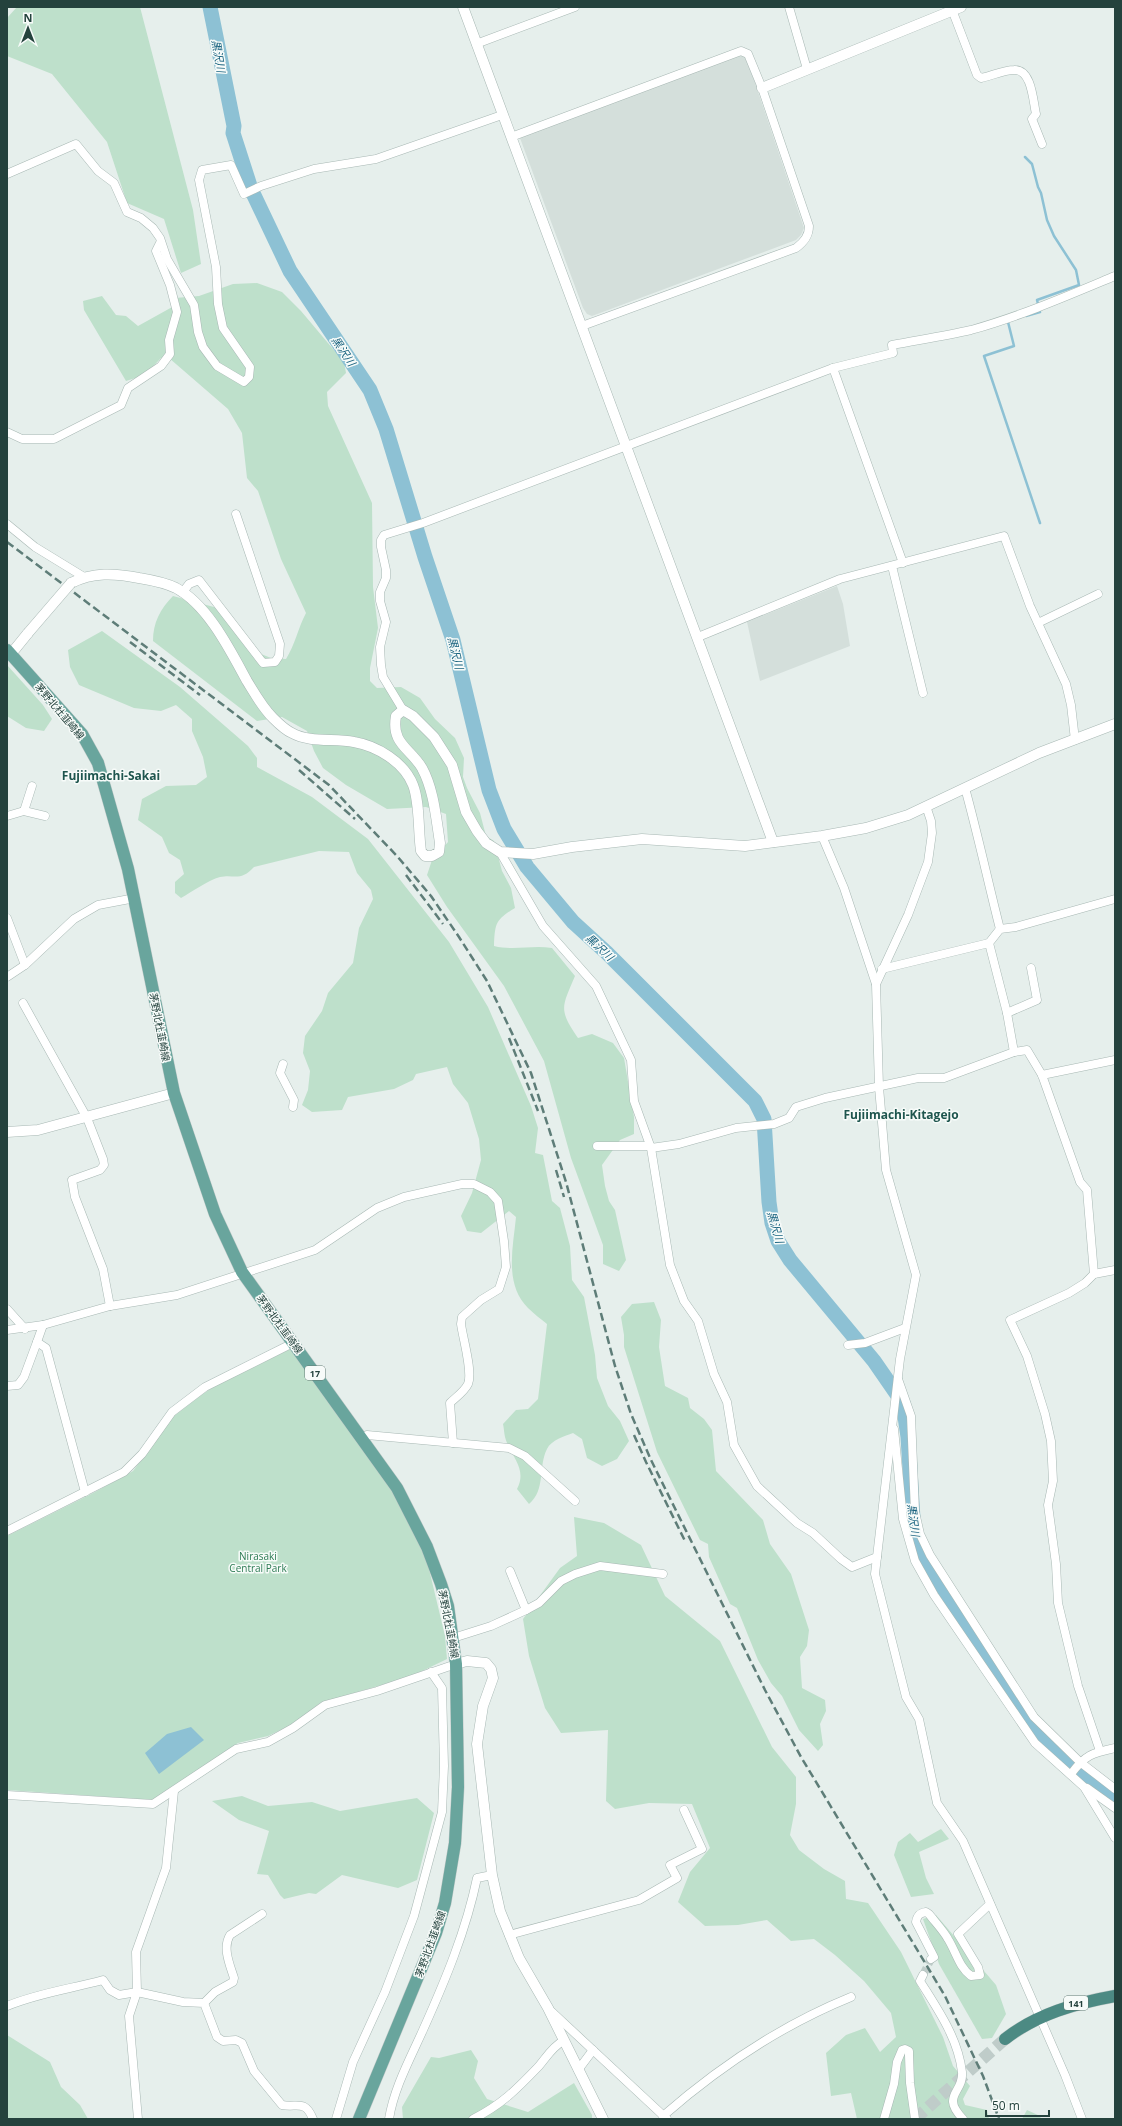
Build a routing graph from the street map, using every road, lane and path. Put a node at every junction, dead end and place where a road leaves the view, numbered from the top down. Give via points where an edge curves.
1 (463, 7) edge
2 (575, 7) edge
3 (789, 7) edge
4 (955, 8) edge
5 (476, 44) junction
6 (807, 69) junction
7 (762, 88) junction
8 (502, 115) junction
9 (511, 137) junction
10 (1042, 144) dead end
11 (7, 174) edge
12 (160, 243) junction
13 (1115, 276) edge
14 (582, 326) junction
15 (833, 368) junction
16 (7, 432) edge
17 (626, 447) junction
18 (236, 514) dead end
19 (7, 524) edge
20 (903, 563) junction
21 (892, 566) junction
22 (84, 577) junction
23 (183, 592) junction
24 (1098, 594) dead end
25 (1038, 624) junction
26 (698, 637) junction
27 (8, 652) edge
28 (923, 693) dead end
29 (403, 710) junction
30 (1115, 725) edge
31 (1075, 740) junction
32 (32, 786) dead end
33 (965, 788) junction
34 (926, 806) junction
35 (24, 810) junction
36 (7, 816) edge
37 (45, 816) dead end
38 (822, 836) junction
39 (773, 842) junction
40 (500, 852) junction
41 (135, 898) junction
42 (1115, 899) edge
43 (7, 918) edge
44 (1000, 929) junction
45 (989, 943) junction
46 (24, 965) junction
47 (1031, 968) dead end
48 (882, 969) junction
49 (7, 977) edge
50 (876, 984) junction
51 (23, 1002) dead end
52 (1007, 1013) junction
53 (1014, 1052) junction
54 (1115, 1060) edge
55 (283, 1064) dead end
56 (1042, 1075) junction
57 (879, 1087) junction
58 (174, 1092) junction
59 (292, 1107) dead end
60 (87, 1118) junction
61 (7, 1132) edge
62 (597, 1146) dead end
63 (650, 1147) junction
64 (1115, 1270) edge
65 (242, 1272) junction
66 (1094, 1274) junction
67 (110, 1306) junction
68 (7, 1309) edge
69 (43, 1325) junction
70 (905, 1328) junction
71 (25, 1329) junction
72 (7, 1330) edge
73 (37, 1342) junction
74 (293, 1343) junction
75 (851, 1345) dead end
76 (898, 1381) junction
77 (7, 1386) edge
78 (892, 1423) junction
79 (362, 1438) junction
80 (453, 1443) junction
81 (85, 1492) junction
82 (575, 1501) dead end
83 (7, 1531) edge
84 (877, 1557) junction
85 (510, 1571) dead end
86 (663, 1574) dead end
87 (526, 1610) junction
88 (453, 1638) junction
89 (456, 1664) junction
90 (431, 1672) junction
91 (1011, 1682) junction
92 (1001, 1689) junction
93 (1115, 1748) edge
94 (1100, 1752) junction
95 (1075, 1768) junction
96 (1084, 1787) junction
97 (1115, 1790) edge
98 (174, 1791) junction
99 (7, 1795) edge
100 (1115, 1808) edge
101 (684, 1810) dead end
102 (1115, 1838) edge
103 (492, 1875) junction
104 (990, 1904) junction
105 (262, 1914) dead end
106 (509, 1935) junction
107 (931, 1959) tunnel mouth
108 (923, 1975) tunnel mouth
109 (137, 1992) junction
110 (1115, 1996) edge
111 (850, 1997) dead end
112 (204, 2003) junction
113 (7, 2006) edge
114 (548, 2008) junction
115 (1040, 2018) junction
116 (1005, 2039) tunnel mouth
117 (563, 2041) junction
118 (593, 2050) junction
119 (578, 2070) junction
120 (665, 2118) edge
121 (138, 2119) edge
122 (313, 2119) edge
123 (336, 2119) edge
124 (359, 2119) edge
125 (389, 2119) edge
126 (473, 2119) edge
127 (603, 2119) edge
128 (884, 2119) edge
129 (915, 2119) edge
130 (963, 2119) edge
131 (1082, 2119) edge

1 - 5 street
2 - 5 street
3 - 6 street
4 - 6 street
4 - 10 street via 977,75 981,78 1014,70 1022,71 1028,79 1036,114 1032,119
5 - 8 street
6 - 7 street
7 - 9 street via 748,54 741,51
7 - 14 street via 809,226 809,233 802,244
8 - 9 street
8 - 12 street via 376,159 314,168 244,194 231,165 202,170 198,180 216,266 218,304 223,328 250,368 250,377 244,382 217,366 202,347 194,305
9 - 14 street
11 - 12 street via 76,144 98,171 114,183 127,212 153,228 160,238
12 - 16 street via 156,251 170,285 177,312 169,340 170,354 161,366 128,388 121,405 54,439 22,439
13 - 15 street via 1047,305 1005,319 970,330 892,344 893,353
14 - 17 street
15 - 17 street
15 - 20 street
17 - 26 street
17 - 29 street via 384,535 380,540 386,570 386,578 380,592 386,622 380,647 383,677
18 - 23 street via 280,644 279,656 275,662 263,663 199,580 189,584
19 - 22 street via 35,547
20 - 21 street
20 - 25 street via 1004,536
21 - 26 street via 825,584
21 - 28 street
22 - 23 street via 95,574 130,576 164,583
22 - 27 street, bridge via 71,583
23 - 29 street via 201,609 222,638 258,701 277,722 291,733 306,738 355,742 378,750 407,773 415,792 421,851 425,856 432,856 439,852 440,843 427,779 395,731 396,716
24 - 25 street
25 - 31 street via 1066,684
26 - 39 street
27 - 41 main road, 茅野北杜韮崎線 / 17 via 82,734 92,749 108,796
29 - 40 street via 434,737 452,765 466,812 486,843
30 - 31 street
31 - 33 street via 1039,753
32 - 35 street
33 - 34 street
33 - 44 street via 981,844
34 - 38 street via 908,815 866,828
34 - 48 street via 932,833 928,862 908,915
35 - 36 street
35 - 37 street
38 - 39 street
38 - 50 street via 844,888
39 - 40 street via 745,846 642,838 526,854
40 - 63 street via 543,926 596,986 631,1060 634,1101
41 - 46 street via 98,906 74,919
41 - 58 main road, 茅野北杜韮崎線 / 17
42 - 44 street via 1016,927
43 - 46 street
44 - 45 street
45 - 48 street
45 - 52 street
46 - 49 street
47 - 52 street via 1037,1000
48 - 50 street
50 - 57 street
51 - 60 street
52 - 53 street
53 - 56 street via 1027,1050
53 - 57 street via 944,1078 918,1078
54 - 56 street
55 - 59 street via 280,1074 294,1100
56 - 66 street via 1080,1182 1087,1190
57 - 63 street via 796,1107 789,1118 774,1124 736,1128 679,1144
57 - 70 street via 886,1170 916,1275
58 - 60 street
58 - 65 main road, 茅野北杜韮崎線 / 17 via 215,1214
60 - 61 street via 38,1130
60 - 67 street via 104,1165 100,1170 72,1180 75,1197 103,1269
62 - 63 street
63 - 84 street via 670,1265 684,1301 698,1321 714,1374 727,1402 734,1445 750,1476 757,1486 797,1523 813,1533 852,1567
64 - 66 street
65 - 67 street via 177,1295
65 - 74 main road, 茅野北杜韮崎線 / 17
65 - 80 street via 315,1250 377,1208 404,1197 462,1184 474,1184 490,1192 498,1201 506,1267 499,1289 481,1300 462,1317 470,1373 465,1389 450,1403
66 - 94 street via 1069,1293 1010,1320 1025,1350 1052,1441 1053,1481 1048,1505 1058,1603 1078,1686
67 - 69 street
68 - 71 street
69 - 71 street
69 - 73 street
70 - 75 street via 865,1343
70 - 76 street
71 - 72 street
73 - 77 street via 24,1377 18,1385
73 - 81 street via 46,1348
74 - 79 main road, 茅野北杜韮崎線 / 17
74 - 81 street via 205,1387 172,1412 142,1454 124,1472
76 - 78 street
76 - 91 street via 911,1416 916,1512 920,1534 930,1555
78 - 84 street
78 - 92 street via 896,1436 903,1519 915,1561 934,1595
79 - 80 street via 367,1435
79 - 88 main road, 茅野北杜韮崎線 / 17 via 397,1488 427,1547 444,1591
80 - 82 street via 509,1448 525,1456
81 - 83 street
84 - 104 street via 875,1574 906,1697 920,1719 937,1803 963,1841
85 - 87 street
86 - 87 street via 600,1566 561,1581 539,1603
87 - 88 street via 490,1626
88 - 89 main road, 茅野北杜韮崎線 / 17
89 - 90 street
89 - 103 street via 467,1661 486,1663 493,1678 483,1706 477,1744
89 - 124 main road, 茅野北杜韮崎線 / 17 via 458,1787 455,1843 445,1903 424,1964
90 - 98 street via 398,1685 325,1705 268,1742 236,1749
90 - 123 street via 442,1688 442,1812 414,1916 385,1992 353,2062
91 - 92 street
91 - 95 street via 1034,1717
92 - 95 street via 1035,1743
93 - 94 street
94 - 95 street via 1088,1755
95 - 96 street
95 - 97 street
96 - 100 street
96 - 102 street
98 - 99 street via 153,1804
98 - 109 street via 166,1868 136,1952
101 - 106 street via 702,1849 670,1866 677,1878 639,1900
103 - 106 street
103 - 125 street via 477,1878 463,1931 397,2091
104 - 107 street via 958,1934 978,1967 980,1975 971,1976 967,1973 948,1938 929,1914 922,1912 917,1916 916,1922 934,1957
104 - 115 street
105 - 112 street via 227,1939 227,1955 233,1982 215,1992
106 - 114 street via 519,1958
108 - 130 street via 920,1981 942,2014 958,2055 962,2074 953,2101 954,2110
109 - 112 street via 183,2002
109 - 113 street via 118,1995 110,1990 103,1980 48,1992
109 - 121 street via 128,2024
110 - 115 highway, 141 via 1079,2003
111 - 120 street via 765,2040 695,2088
112 - 122 street via 217,2037 222,2042 236,2040 242,2043 254,2071 282,2105 304,2106
114 - 117 street
114 - 118 street
115 - 116 highway, 141
115 - 131 street
117 - 119 street
117 - 126 street via 555,2046 547,2058 510,2096
118 - 119 street
118 - 120 street
119 - 127 street
128 - 129 street via 897,2062 902,2050 905,2049 909,2051

